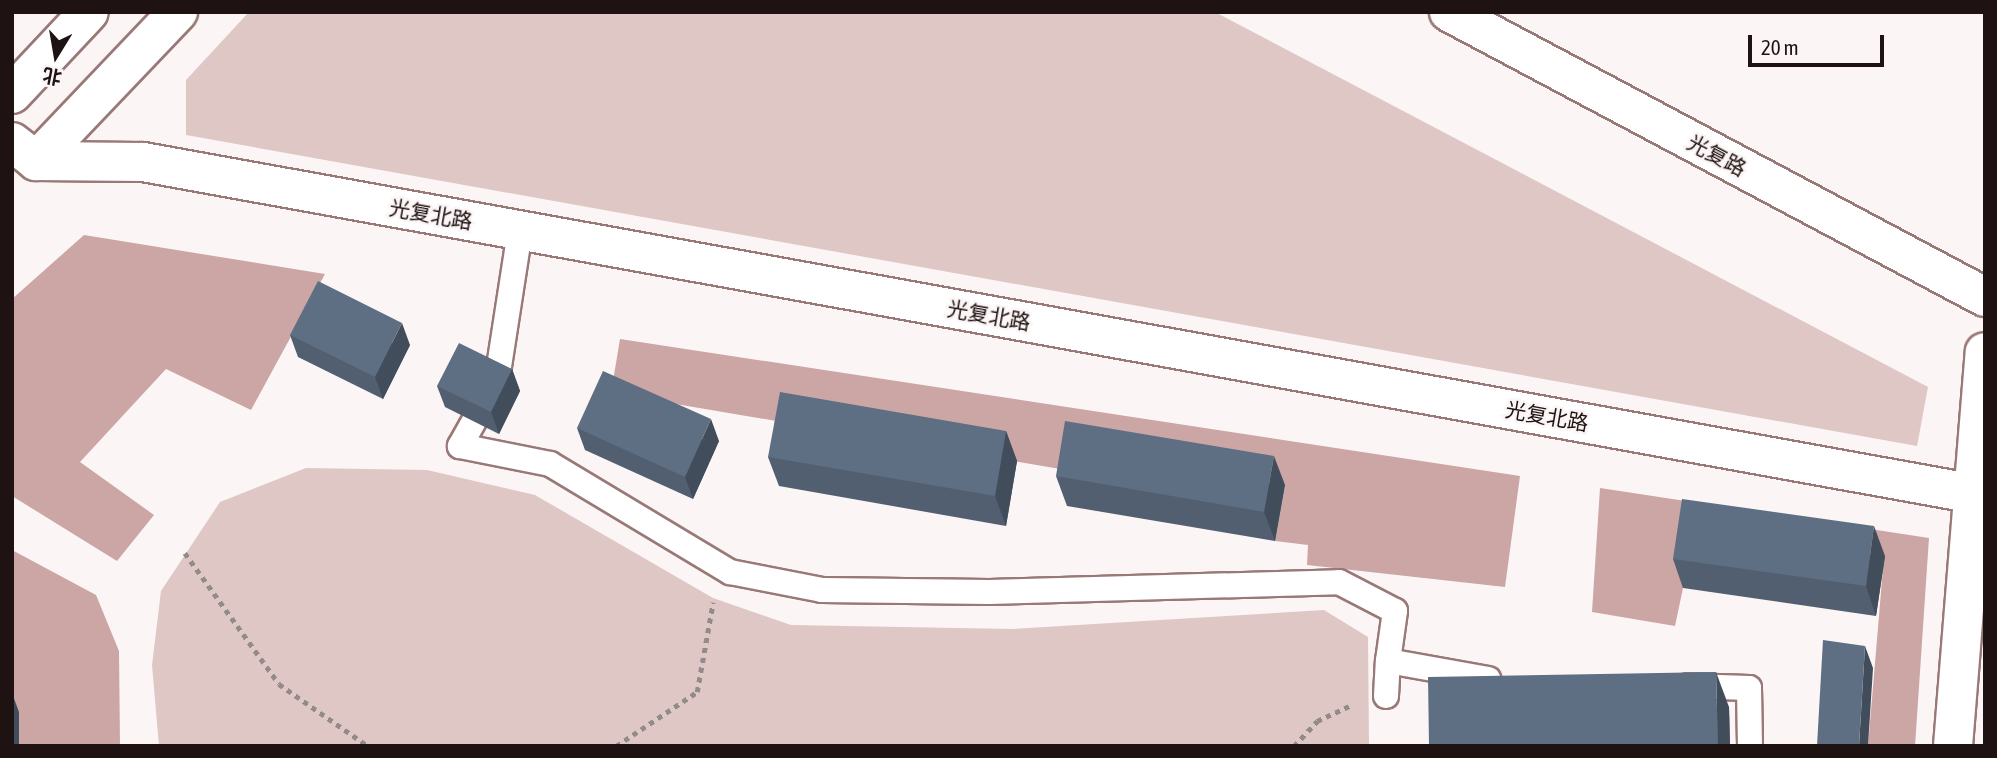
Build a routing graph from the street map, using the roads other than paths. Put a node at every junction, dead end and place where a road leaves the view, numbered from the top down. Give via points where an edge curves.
1 (89, 12) edge
2 (178, 12) edge
3 (1449, 12) edge
4 (12, 94) edge
5 (24, 152) edge
6 (520, 231) junction
7 (1985, 297) edge
8 (1985, 352) edge
9 (1970, 493) junction
10 (1388, 661) junction
11 (1519, 680) edge
12 (1668, 685) edge
13 (1386, 696) road end
14 (1750, 746) edge
15 (1954, 746) edge

1 - 4 street
2 - 5 street
3 - 7 street, 光复路
5 - 6 street, 光复北路 via 143,162
6 - 9 street, 光复北路
6 - 10 lane via 497,380 460,446 551,464 730,572 822,590 989,592 1339,582 1395,611
8 - 9 street
9 - 15 street
10 - 11 lane via 1465,679
10 - 13 lane
12 - 14 lane via 1749,688

